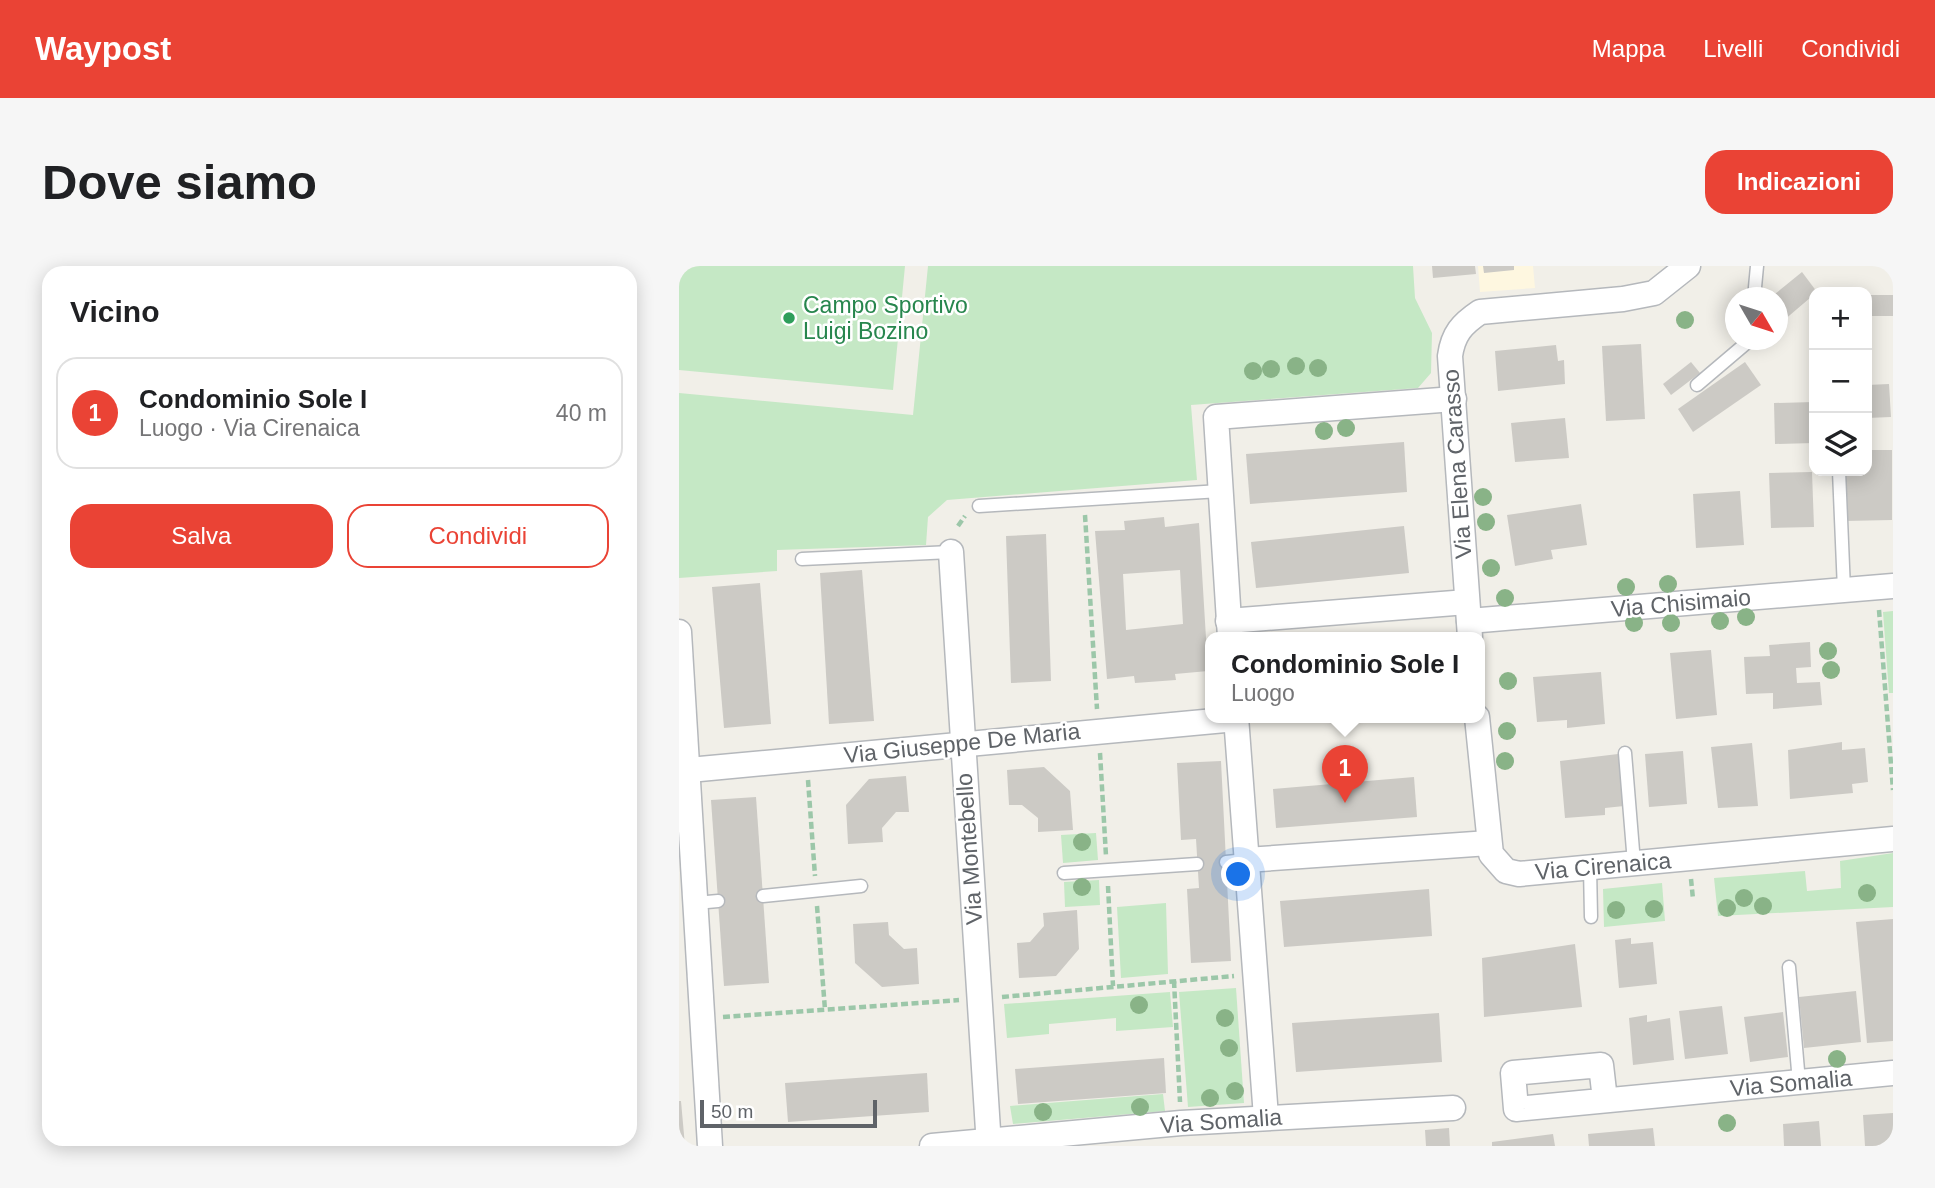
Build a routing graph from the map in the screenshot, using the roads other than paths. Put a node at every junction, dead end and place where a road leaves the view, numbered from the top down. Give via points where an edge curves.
1 (1688, 266) edge
2 (1757, 266) edge
3 (1755, 287) edge
4 (1737, 350) edge
5 (1697, 385) dead end
6 (1454, 399) junction
7 (1839, 476) edge
8 (1220, 491) junction
9 (979, 506) dead end
10 (951, 552) joint
11 (802, 559) dead end
12 (1885, 586) edge
13 (1844, 590) junction
14 (1469, 620) edge
15 (1229, 629) edge
16 (679, 632) edge
17 (1205, 721) edge
18 (1236, 723) edge
19 (1479, 723) edge
20 (962, 743) junction
21 (1625, 753) dead end
22 (689, 770) junction
23 (685, 818) edge
24 (1893, 839) edge
25 (1489, 843) junction
26 (1236, 861) junction
27 (1634, 863) junction
28 (1197, 864) dead end
29 (1590, 867) junction
30 (1063, 873) dead end
31 (861, 886) dead end
32 (763, 896) dead end
33 (1591, 917) dead end
34 (1789, 967) dead end
35 (695, 1023) edge
36 (1893, 1073) edge
37 (1799, 1082) junction
38 (1605, 1100) junction
39 (1453, 1108) dead end
40 (1266, 1117) junction
41 (989, 1144) edge
42 (711, 1146) edge
43 (932, 1146) edge

1 - 6 street, Via Elena Carasso via 1654,293 1479,312 1462,325 1452,341
2 - 3 lane
4 - 5 lane
6 - 8 street via 1216,417
6 - 14 street, Via Elena Carasso
7 - 13 lane
8 - 9 lane
8 - 15 street
10 - 11 lane
10 - 20 street, Via Montebello
12 - 13 street, Via Chisimaio
13 - 14 street, Via Chisimaio
14 - 15 street, Via Chisimaio
16 - 22 street
17 - 20 street, Via Giuseppe De Maria
18 - 26 street
19 - 25 street
20 - 22 street, Via Giuseppe De Maria
20 - 41 street, Via Montebello
21 - 27 lane
22 - 23 street
23 - 35 street via 707,902
24 - 27 street, Via Cirenaica
25 - 26 street
25 - 29 street, Via Cirenaica via 1496,863 1518,874
26 - 40 street via 1256,974
27 - 29 street, Via Cirenaica
28 - 30 lane
29 - 33 lane
31 - 32 lane
34 - 37 lane
35 - 42 street
36 - 37 street, Via Somalia
37 - 38 street, Via Somalia
38 - 38 street, Via Somalia via 1601,1065 1513,1073 1516,1109
39 - 40 street, Via Somalia
40 - 41 street, Via Somalia
41 - 43 street, Via Somalia

